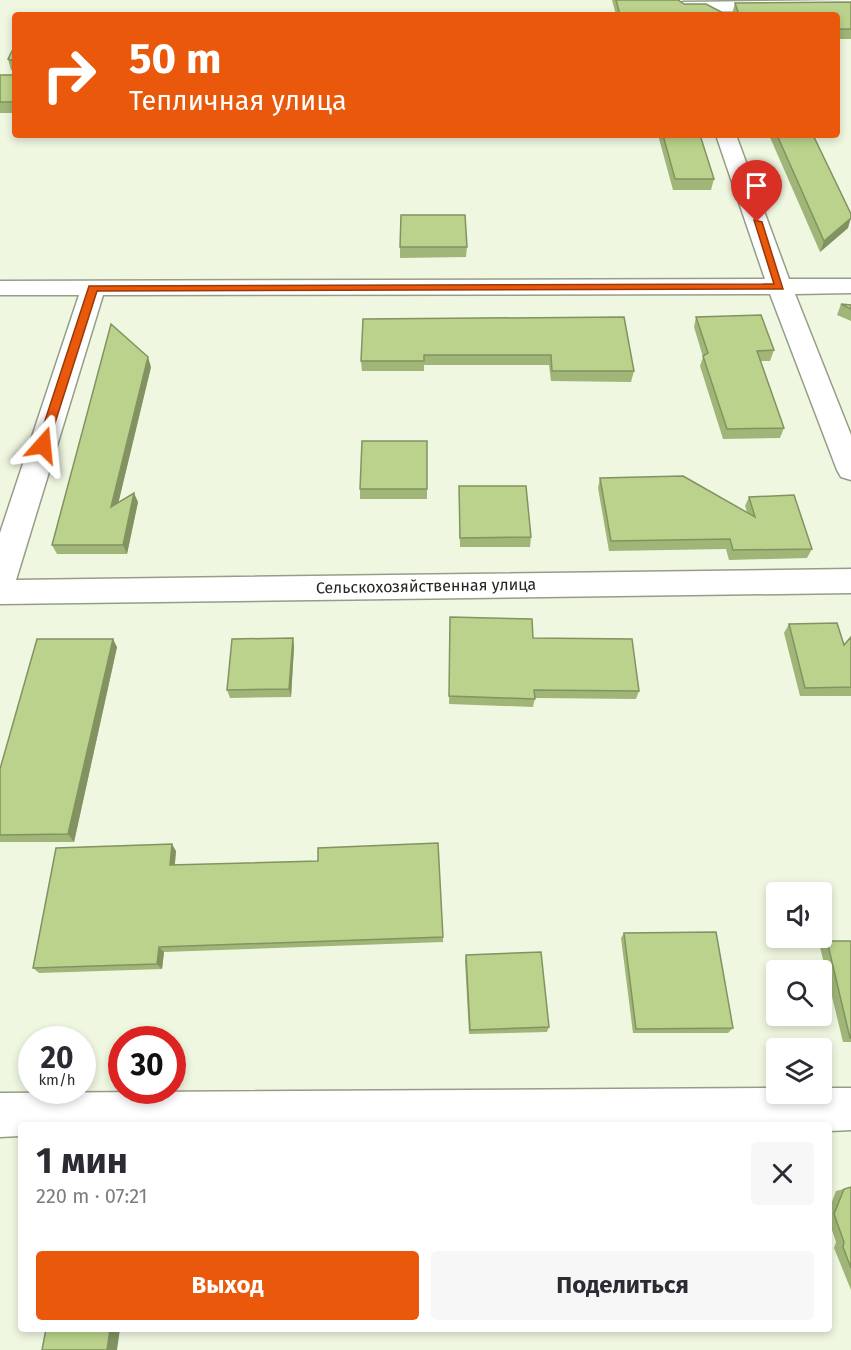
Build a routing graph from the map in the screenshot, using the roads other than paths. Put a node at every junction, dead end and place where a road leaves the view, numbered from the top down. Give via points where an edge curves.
1 (851, 5) edge
2 (683, 7) edge
3 (727, 138) edge
4 (851, 286) edge
5 (780, 287) junction
6 (0, 288) edge
7 (93, 288) junction
8 (851, 470) edge
9 (0, 580) edge
10 (851, 581) edge
11 (0, 592) edge
12 (851, 1109) edge
13 (0, 1115) edge

1 - 2 street
3 - 5 street
4 - 5 street
5 - 7 street
5 - 8 street
6 - 7 street
7 - 9 street
10 - 11 street, Сельскохозяйственная улица
12 - 13 street

